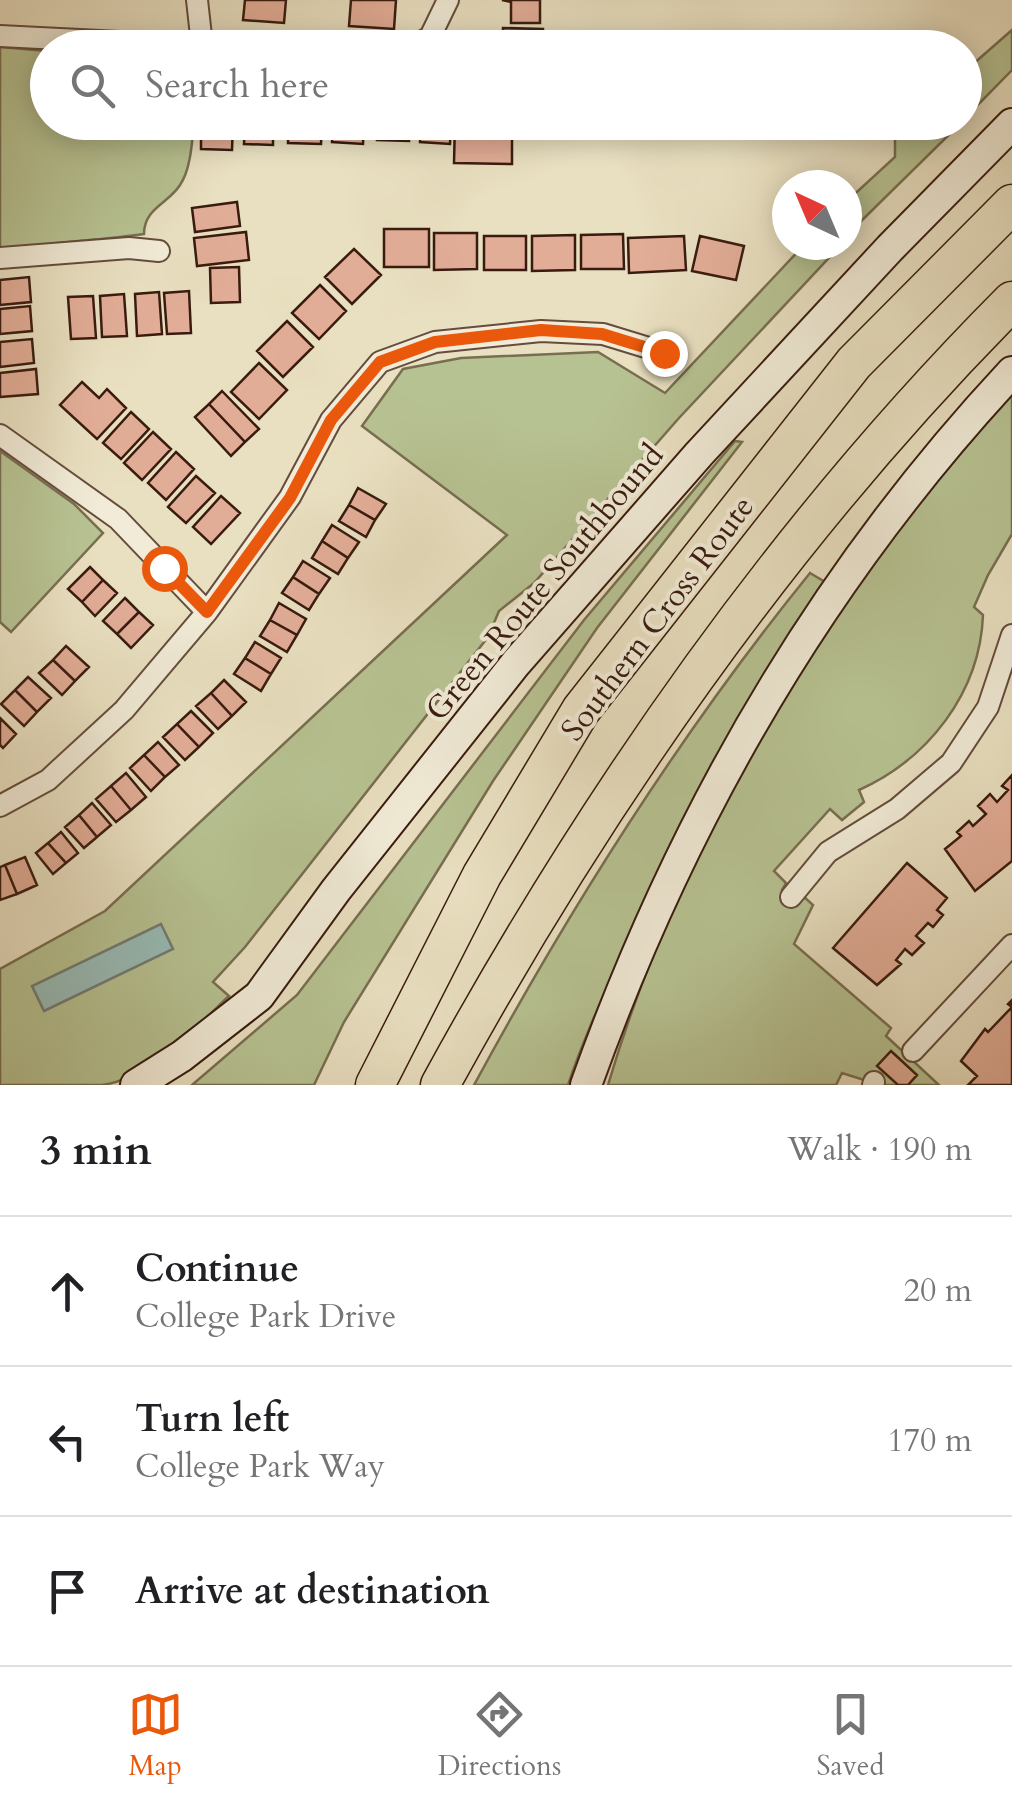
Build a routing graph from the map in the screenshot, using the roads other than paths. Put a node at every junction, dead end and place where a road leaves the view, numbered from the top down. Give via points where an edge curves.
1 (197, 0) edge
2 (448, 0) edge
3 (200, 30) edge
4 (433, 30) edge
5 (0, 36) edge
6 (30, 38) edge
7 (1012, 124) edge
8 (1012, 204) edge
9 (159, 250) dead end
10 (0, 258) edge
11 (1012, 301) edge
12 (664, 353) dead end
13 (1012, 372) edge
14 (0, 436) edge
15 (207, 612) junction
16 (1012, 635) edge
17 (0, 806) edge
18 (791, 897) dead end
19 (1012, 945) edge
20 (913, 1051) dead end
21 (136, 1085) edge
22 (375, 1085) edge
23 (440, 1085) edge
24 (586, 1085) edge

1 - 3 street
2 - 4 street
5 - 6 street
7 - 21 main road, Green Route Southbound via 699,454 516,663 259,996
8 - 22 highway, Southern Cross Route via 854,363 581,710 482,875
9 - 10 street
11 - 23 highway, Southern Cross Route via 839,490 747,603 658,726 542,907
12 - 15 street via 602,334 541,330 435,342 380,362 331,420 290,498
13 - 24 main road via 862,553 765,698 670,876
14 - 15 street via 118,519
15 - 17 street via 124,710 48,780
16 - 18 street via 988,707 951,763 897,809 828,852
19 - 20 street

